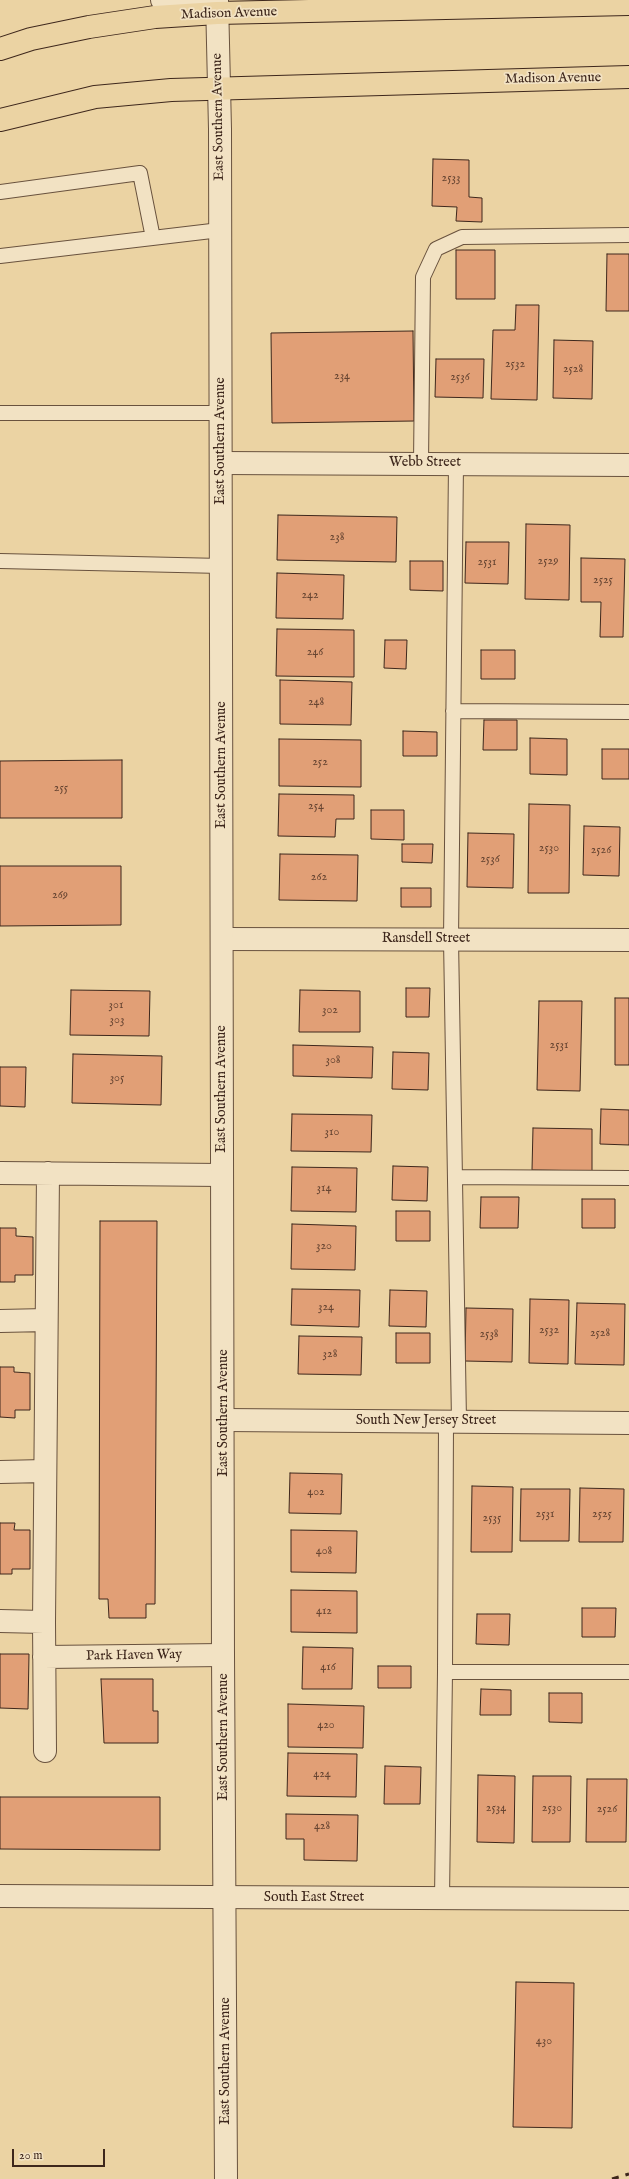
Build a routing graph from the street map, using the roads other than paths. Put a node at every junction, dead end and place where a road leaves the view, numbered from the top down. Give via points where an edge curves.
1 (162, 0) edge
2 (629, 4) edge
3 (217, 7) edge
4 (0, 50) edge
5 (629, 77) edge
6 (220, 88) junction
7 (0, 120) edge
8 (0, 192) edge
9 (220, 230) junction
10 (629, 236) edge
11 (153, 238) junction
12 (0, 256) edge
13 (221, 412) junction
14 (0, 413) edge
15 (221, 463) junction
16 (421, 463) junction
17 (456, 464) junction
18 (629, 465) edge
19 (0, 561) edge
20 (222, 566) junction
21 (453, 711) junction
22 (629, 712) edge
23 (222, 939) junction
24 (451, 939) junction
25 (629, 940) edge
26 (0, 1173) edge
27 (48, 1173) junction
28 (222, 1175) junction
29 (455, 1177) junction
30 (629, 1178) edge
31 (46, 1320) junction
32 (0, 1321) edge
33 (224, 1420) junction
34 (452, 1421) junction
35 (629, 1422) edge
36 (0, 1472) edge
37 (44, 1472) junction
38 (0, 1621) edge
39 (44, 1622) junction
40 (223, 1655) junction
41 (44, 1657) junction
42 (446, 1672) junction
43 (629, 1672) edge
44 (45, 1751) dead end
45 (0, 1896) edge
46 (225, 1897) junction
47 (442, 1898) junction
48 (629, 1899) edge
49 (226, 2179) edge

1 - 3 street
2 - 3 main road, Madison Avenue
3 - 4 main road, Madison Avenue via 89,26 31,39
3 - 6 street, East Southern Avenue
5 - 6 main road, Madison Avenue
6 - 7 main road, Madison Avenue via 95,97
6 - 9 street, East Southern Avenue
8 - 11 lane via 140,173
9 - 11 lane
9 - 13 street, East Southern Avenue
10 - 16 lane via 462,237 436,249 424,277
11 - 12 lane
13 - 14 lane
13 - 15 street, East Southern Avenue
15 - 16 street, Webb Street
15 - 20 street, East Southern Avenue
16 - 17 street, Webb Street
17 - 18 street, Webb Street
17 - 21 lane
19 - 20 lane
20 - 23 street, East Southern Avenue
21 - 22 lane
21 - 24 lane
23 - 24 street, Ransdell Street
23 - 28 street, East Southern Avenue
24 - 25 street, Ransdell Street
24 - 29 lane
26 - 27 street
27 - 28 street
27 - 31 street
28 - 33 street, East Southern Avenue
29 - 30 lane
29 - 34 lane
31 - 32 street
31 - 37 street
33 - 34 street, South New Jersey Street
33 - 40 street, East Southern Avenue
34 - 35 street, South New Jersey Street
34 - 42 lane
36 - 37 street
37 - 39 street
38 - 39 street
39 - 41 street
40 - 41 street, Park Haven Way
40 - 46 street, East Southern Avenue
41 - 44 street
42 - 43 lane
42 - 47 lane
45 - 46 street, South East Street
46 - 47 street, South East Street
46 - 49 street, East Southern Avenue
47 - 48 street, South East Street

